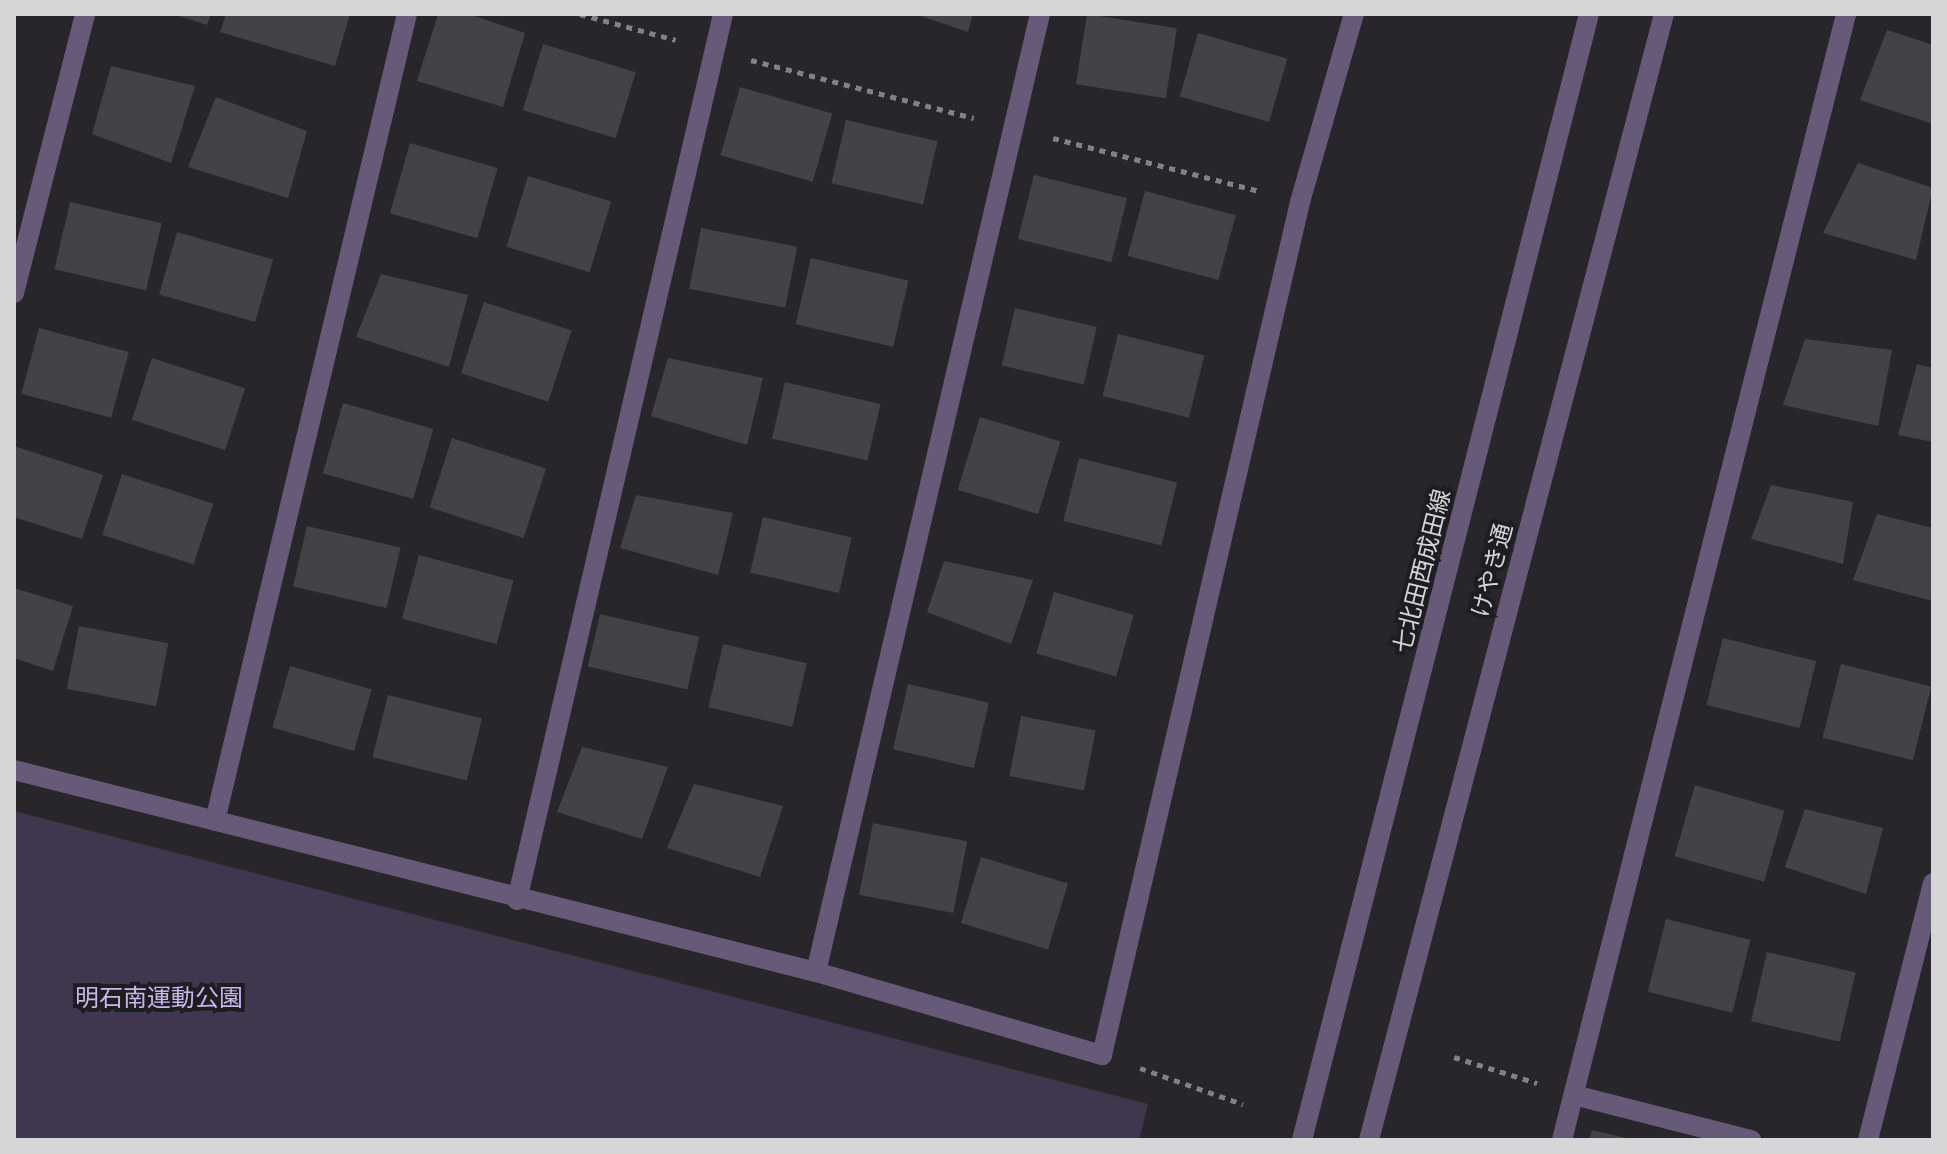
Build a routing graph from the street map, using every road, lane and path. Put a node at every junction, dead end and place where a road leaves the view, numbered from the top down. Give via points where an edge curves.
1 (85, 14) edge
2 (407, 14) edge
3 (580, 14) edge
4 (723, 14) edge
5 (1040, 14) edge
6 (1354, 14) edge
7 (1589, 14) edge
8 (1664, 14) edge
9 (1846, 14) edge
10 (714, 50) junction
11 (1011, 127) junction
12 (1300, 202) junction
13 (14, 293) edge
14 (14, 770) edge
15 (215, 821) junction
16 (1933, 883) edge
17 (517, 900) junction
18 (816, 972) junction
19 (1102, 1055) junction
20 (1454, 1057) dead end
21 (1574, 1095) junction
22 (1243, 1104) dead end
23 (1302, 1140) edge
24 (1369, 1140) edge
25 (1562, 1140) edge
26 (1751, 1140) edge
27 (1868, 1140) edge

1 - 13 street
2 - 15 street
3 - 10 path
4 - 10 street
5 - 11 street
6 - 12 street
7 - 23 street, 七北田西成田線
8 - 24 street, けやき通
9 - 21 street
10 - 11 path
10 - 17 street
11 - 12 path
11 - 18 street
12 - 19 street
14 - 15 street
15 - 17 street
16 - 27 street
17 - 18 street
18 - 19 street
19 - 22 path
20 - 21 path
21 - 25 street
21 - 26 street

